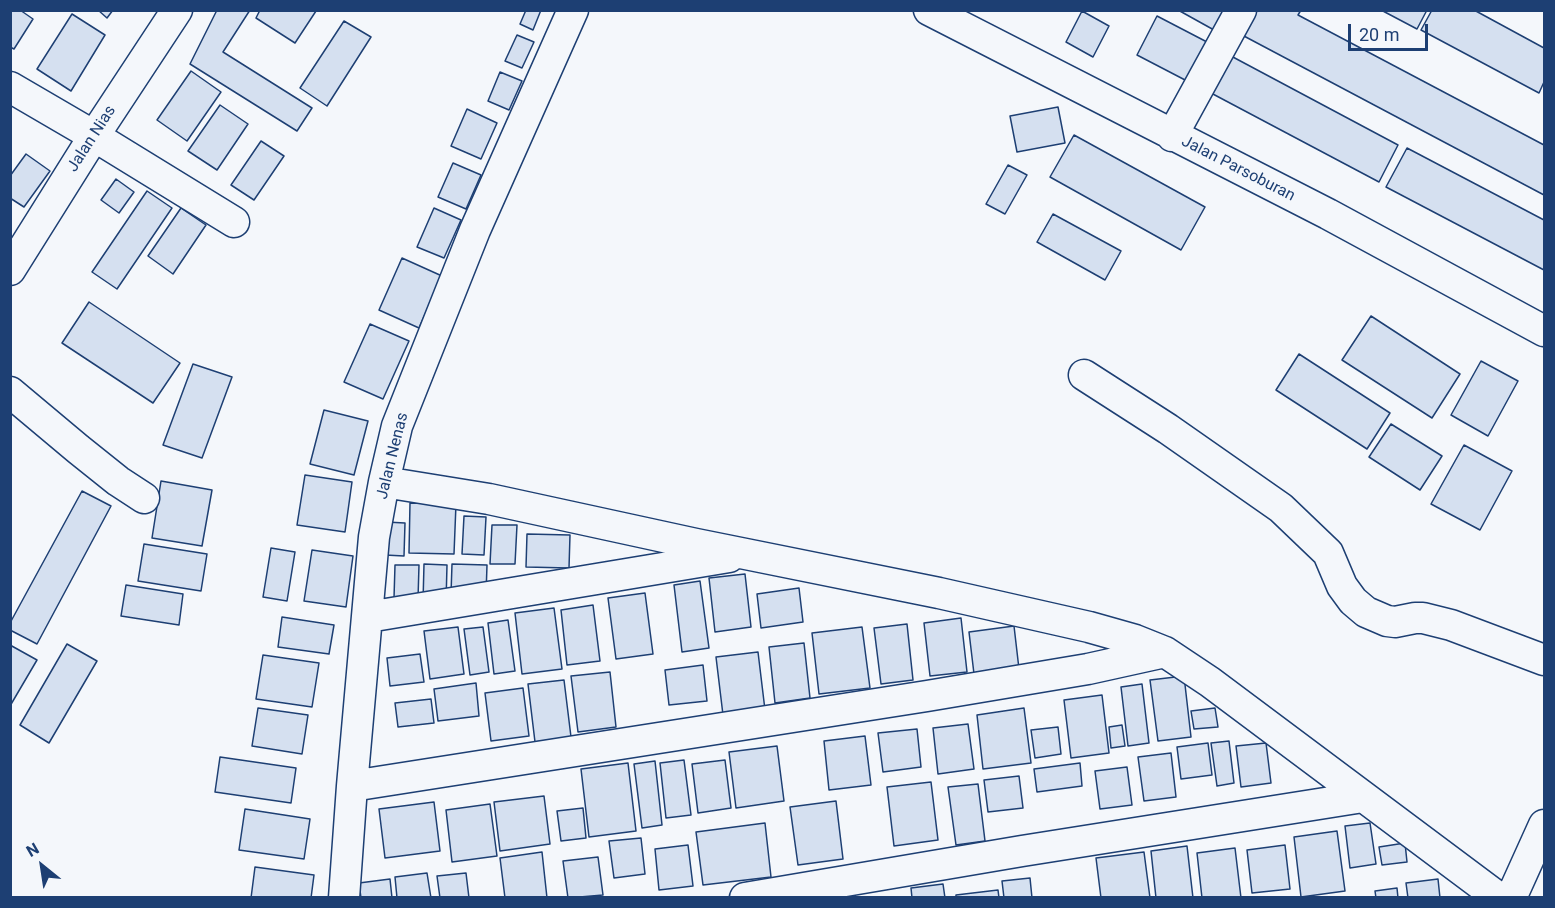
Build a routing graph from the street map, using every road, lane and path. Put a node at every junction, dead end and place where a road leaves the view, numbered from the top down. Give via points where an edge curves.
1 (177, 10) edge
2 (573, 10) edge
3 (929, 10) edge
4 (1241, 10) edge
5 (10, 87) edge
6 (94, 136) junction
7 (1172, 136) junction
8 (234, 222) dead end
9 (10, 270) edge
10 (1545, 331) edge
11 (1084, 375) dead end
12 (10, 392) edge
13 (384, 482) junction
14 (144, 498) dead end
15 (745, 554) junction
16 (368, 617) junction
17 (1165, 652) junction
18 (1545, 660) edge
19 (352, 786) junction
20 (1363, 797) junction
21 (1545, 825) edge
22 (344, 897) edge
23 (745, 897) edge
24 (1499, 897) edge
25 (1511, 897) edge

1 - 6 street, Jalan Nias
2 - 13 street, Jalan Nenas via 435,329 397,426
3 - 7 street, Jalan Parsoburan
4 - 7 street
5 - 6 street
6 - 8 street
6 - 9 street, Jalan Nias
7 - 10 street, Jalan Parsoburan via 1328,214
11 - 18 street via 1281,508 1328,553 1342,586 1366,612 1388,621 1423,618 1451,625
12 - 14 street
13 - 15 street via 489,499
13 - 16 street, Jalan Nenas
15 - 16 street
15 - 17 street via 1089,627
16 - 19 street, Jalan Nenas
17 - 19 street via 927,696
17 - 20 street
19 - 22 street, Jalan Nenas
20 - 23 street
20 - 24 street
21 - 25 street

